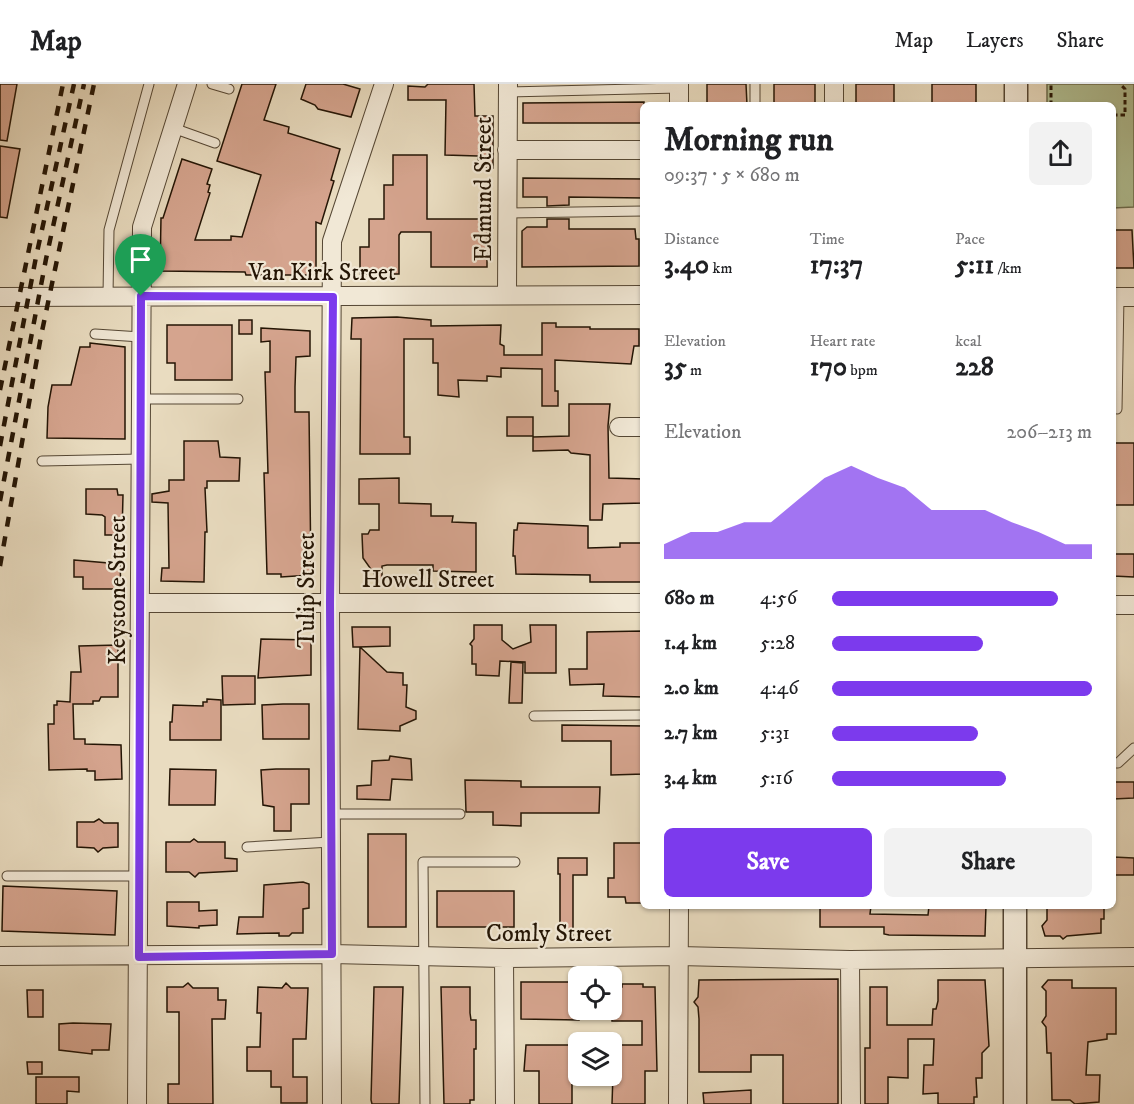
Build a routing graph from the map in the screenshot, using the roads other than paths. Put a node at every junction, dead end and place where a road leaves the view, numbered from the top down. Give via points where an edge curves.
1 (149, 84) edge
2 (187, 84) edge
3 (212, 84) edge
4 (384, 84) edge
5 (755, 84) edge
6 (834, 84) edge
7 (1016, 84) edge
8 (508, 88) edge
9 (229, 89) dead end
10 (679, 92) edge
11 (755, 102) edge
12 (834, 102) edge
13 (1016, 102) edge
14 (173, 128) junction
15 (214, 143) dead end
16 (507, 150) junction
17 (640, 150) edge
18 (640, 211) edge
19 (507, 213) junction
20 (507, 294) junction
21 (640, 295) edge
22 (108, 296) junction
23 (141, 296) junction
24 (0, 297) edge
25 (333, 297) junction
26 (1122, 297) edge
27 (94, 334) dead end
28 (141, 337) junction
29 (141, 399) junction
30 (238, 399) dead end
31 (1117, 409) dead end
32 (619, 427) dead end
33 (640, 427) edge
34 (141, 459) junction
35 (42, 461) dead end
36 (141, 603) junction
37 (330, 603) junction
38 (640, 603) edge
39 (1116, 605) edge
40 (1134, 605) edge
41 (640, 715) edge
42 (534, 716) dead end
43 (1134, 748) edge
44 (1116, 763) edge
45 (331, 814) junction
46 (460, 814) dead end
47 (331, 842) junction
48 (247, 847) dead end
49 (515, 862) dead end
50 (7, 876) dead end
51 (139, 876) junction
52 (679, 909) edge
53 (1015, 909) edge
54 (332, 954) junction
55 (0, 956) edge
56 (679, 956) junction
57 (139, 957) junction
58 (424, 957) junction
59 (1015, 957) junction
60 (1134, 957) edge
61 (504, 958) junction
62 (850, 960) junction
63 (137, 1104) edge
64 (332, 1104) edge
65 (425, 1104) edge
66 (505, 1104) edge
67 (678, 1104) edge
68 (851, 1104) edge
69 (1015, 1104) edge

1 - 22 lane via 109,230
2 - 14 street, Keystone Street
3 - 9 lane
4 - 25 street, Tulip Street via 332,241
5 - 11 lane
6 - 12 street
7 - 13 street
8 - 10 lane
8 - 16 street, Edmund Street
14 - 15 lane
14 - 23 street, Keystone Street via 142,227
16 - 17 street
16 - 19 street, Edmund Street
18 - 19 lane
19 - 20 street, Edmund Street
20 - 21 street, Van Kirk Street
20 - 25 street, Van Kirk Street
22 - 23 street, Van Kirk Street
22 - 24 street, Van Kirk Street
23 - 25 street, Van Kirk Street
23 - 28 street, Keystone Street
25 - 37 street, Tulip Street
26 - 31 lane
27 - 28 lane
28 - 29 street, Keystone Street
29 - 30 lane
29 - 34 street, Keystone Street
32 - 33 street
34 - 35 lane
34 - 36 street, Keystone Street
36 - 37 street, Howell Street
36 - 51 street, Keystone Street
37 - 38 street, Howell Street
37 - 45 street, Tulip Street
39 - 40 street
41 - 42 lane
43 - 44 lane
45 - 46 lane
45 - 47 street, Tulip Street
47 - 48 lane
47 - 54 street, Tulip Street
49 - 58 lane via 423,862
50 - 51 lane
51 - 57 street, Keystone Street
52 - 56 street
53 - 59 street
54 - 57 street, Comly Street
54 - 58 street, Comly Street
54 - 64 street, Tulip Street
55 - 57 street, Comly Street
56 - 61 street, Comly Street
56 - 62 street, Comly Street
56 - 67 street
57 - 63 street, Keystone Street
58 - 61 street, Comly Street
58 - 65 lane
59 - 60 street, Comly Street
59 - 62 street, Comly Street
59 - 69 street
61 - 66 street
62 - 68 street

